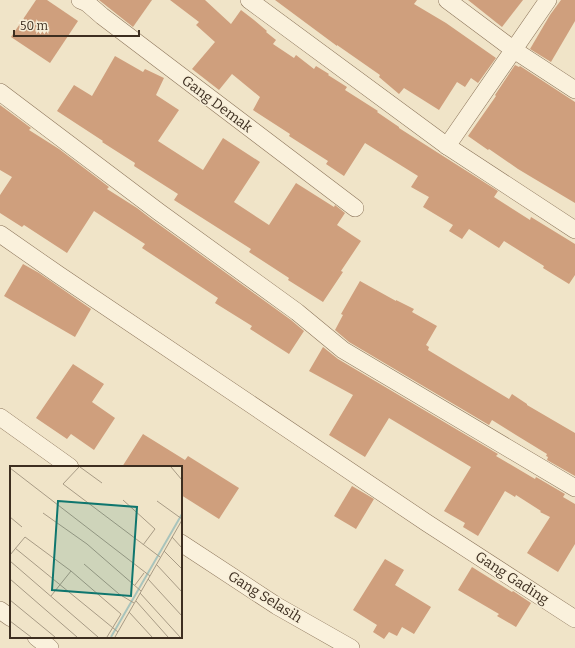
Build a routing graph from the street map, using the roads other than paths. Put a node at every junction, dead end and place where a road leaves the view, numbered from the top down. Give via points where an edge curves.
1 (80, 0) edge
2 (250, 0) edge
3 (447, 0) edge
4 (548, 0) edge
5 (514, 50) junction
6 (575, 90) edge
7 (0, 92) edge
8 (447, 146) junction
9 (355, 208) dead end
10 (575, 230) edge
11 (0, 234) edge
12 (0, 417) edge
13 (69, 466) edge
14 (575, 488) edge
15 (182, 544) edge
16 (0, 610) edge
17 (10, 617) edge
18 (575, 618) edge
19 (37, 638) edge
20 (50, 648) edge
21 (351, 648) edge

1 - 9 street, Gang Demak
2 - 8 street
3 - 5 street
4 - 5 street
5 - 6 street
5 - 8 street
7 - 14 street via 158,212 297,312 343,350
8 - 10 street
11 - 18 street, Gang Gading via 449,538
12 - 13 street
15 - 21 street, Gang Selasih via 277,606
16 - 17 street
19 - 20 street

